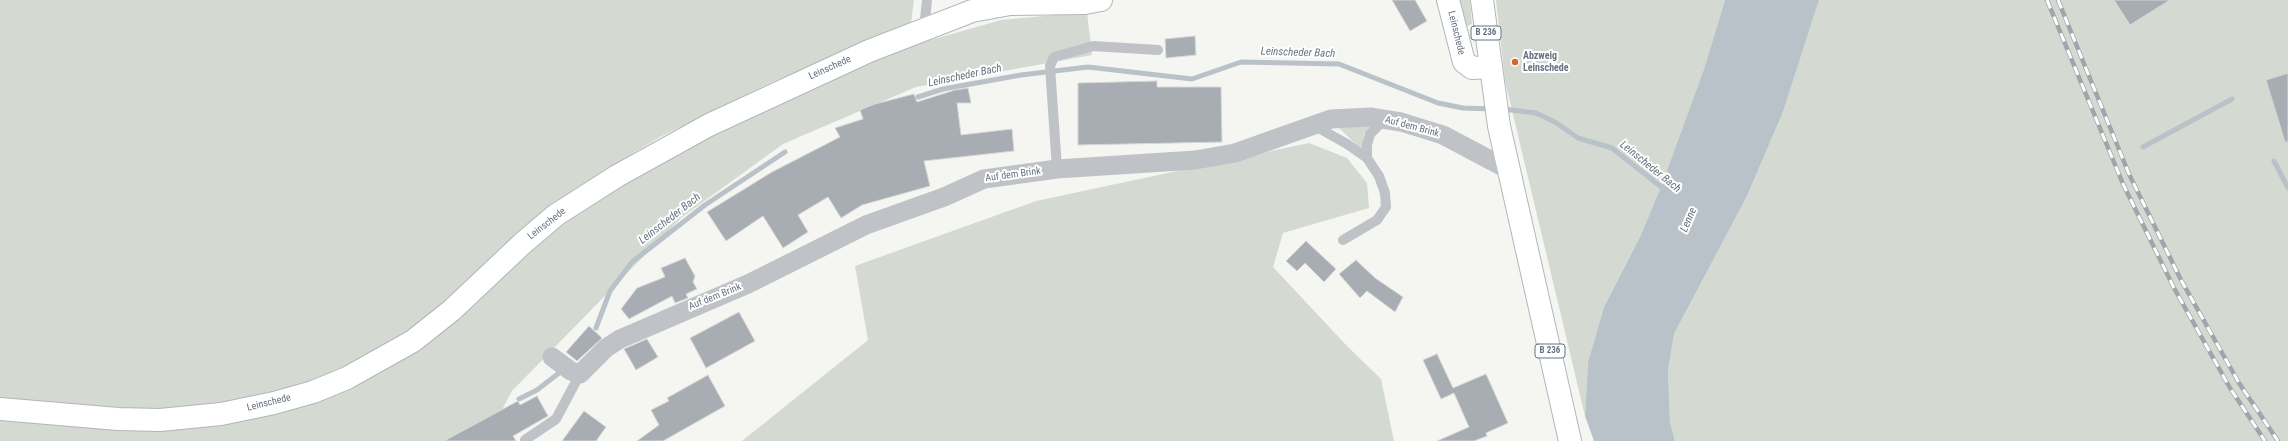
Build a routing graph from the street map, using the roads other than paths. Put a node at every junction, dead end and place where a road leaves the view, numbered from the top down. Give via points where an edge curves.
1 (928, 0) edge
2 (1101, 0) edge
3 (1448, 0) edge
4 (1482, 0) edge
5 (924, 29) junction
6 (1158, 50) dead end
7 (1491, 67) junction
8 (1385, 119) junction
9 (1312, 124) junction
10 (1367, 158) junction
11 (1057, 169) junction
12 (1509, 170) junction
13 (1343, 240) dead end
14 (552, 357) dead end
15 (580, 374) junction
16 (0, 409) edge
17 (525, 440) edge
18 (1570, 441) edge

1 - 5 lane
2 - 5 main road, Leinschede via 1084,3 1028,2 992,6 952,17
3 - 7 main road, Leinschede via 1464,62 1472,68
4 - 7 main road, B 236
5 - 16 main road, Leinschede via 780,91 671,144 616,176 556,215 452,310 413,341 347,378 274,403 191,418 118,419
6 - 11 lane via 1093,46 1054,57 1050,66
7 - 12 main road, B 236 via 1499,126
8 - 9 street, Auf dem Brink via 1331,119
8 - 10 lane via 1375,126 1370,134
8 - 12 street, Auf dem Brink via 1443,135
9 - 10 lane
9 - 11 street, Auf dem Brink via 1235,153 1195,160
10 - 13 lane via 1379,176 1385,193 1386,207 1377,220
11 - 15 street, Auf dem Brink via 984,179 944,197 866,225 748,284 620,339 606,348
12 - 18 main road, B 236
14 - 15 street via 571,371
15 - 17 lane via 556,419

